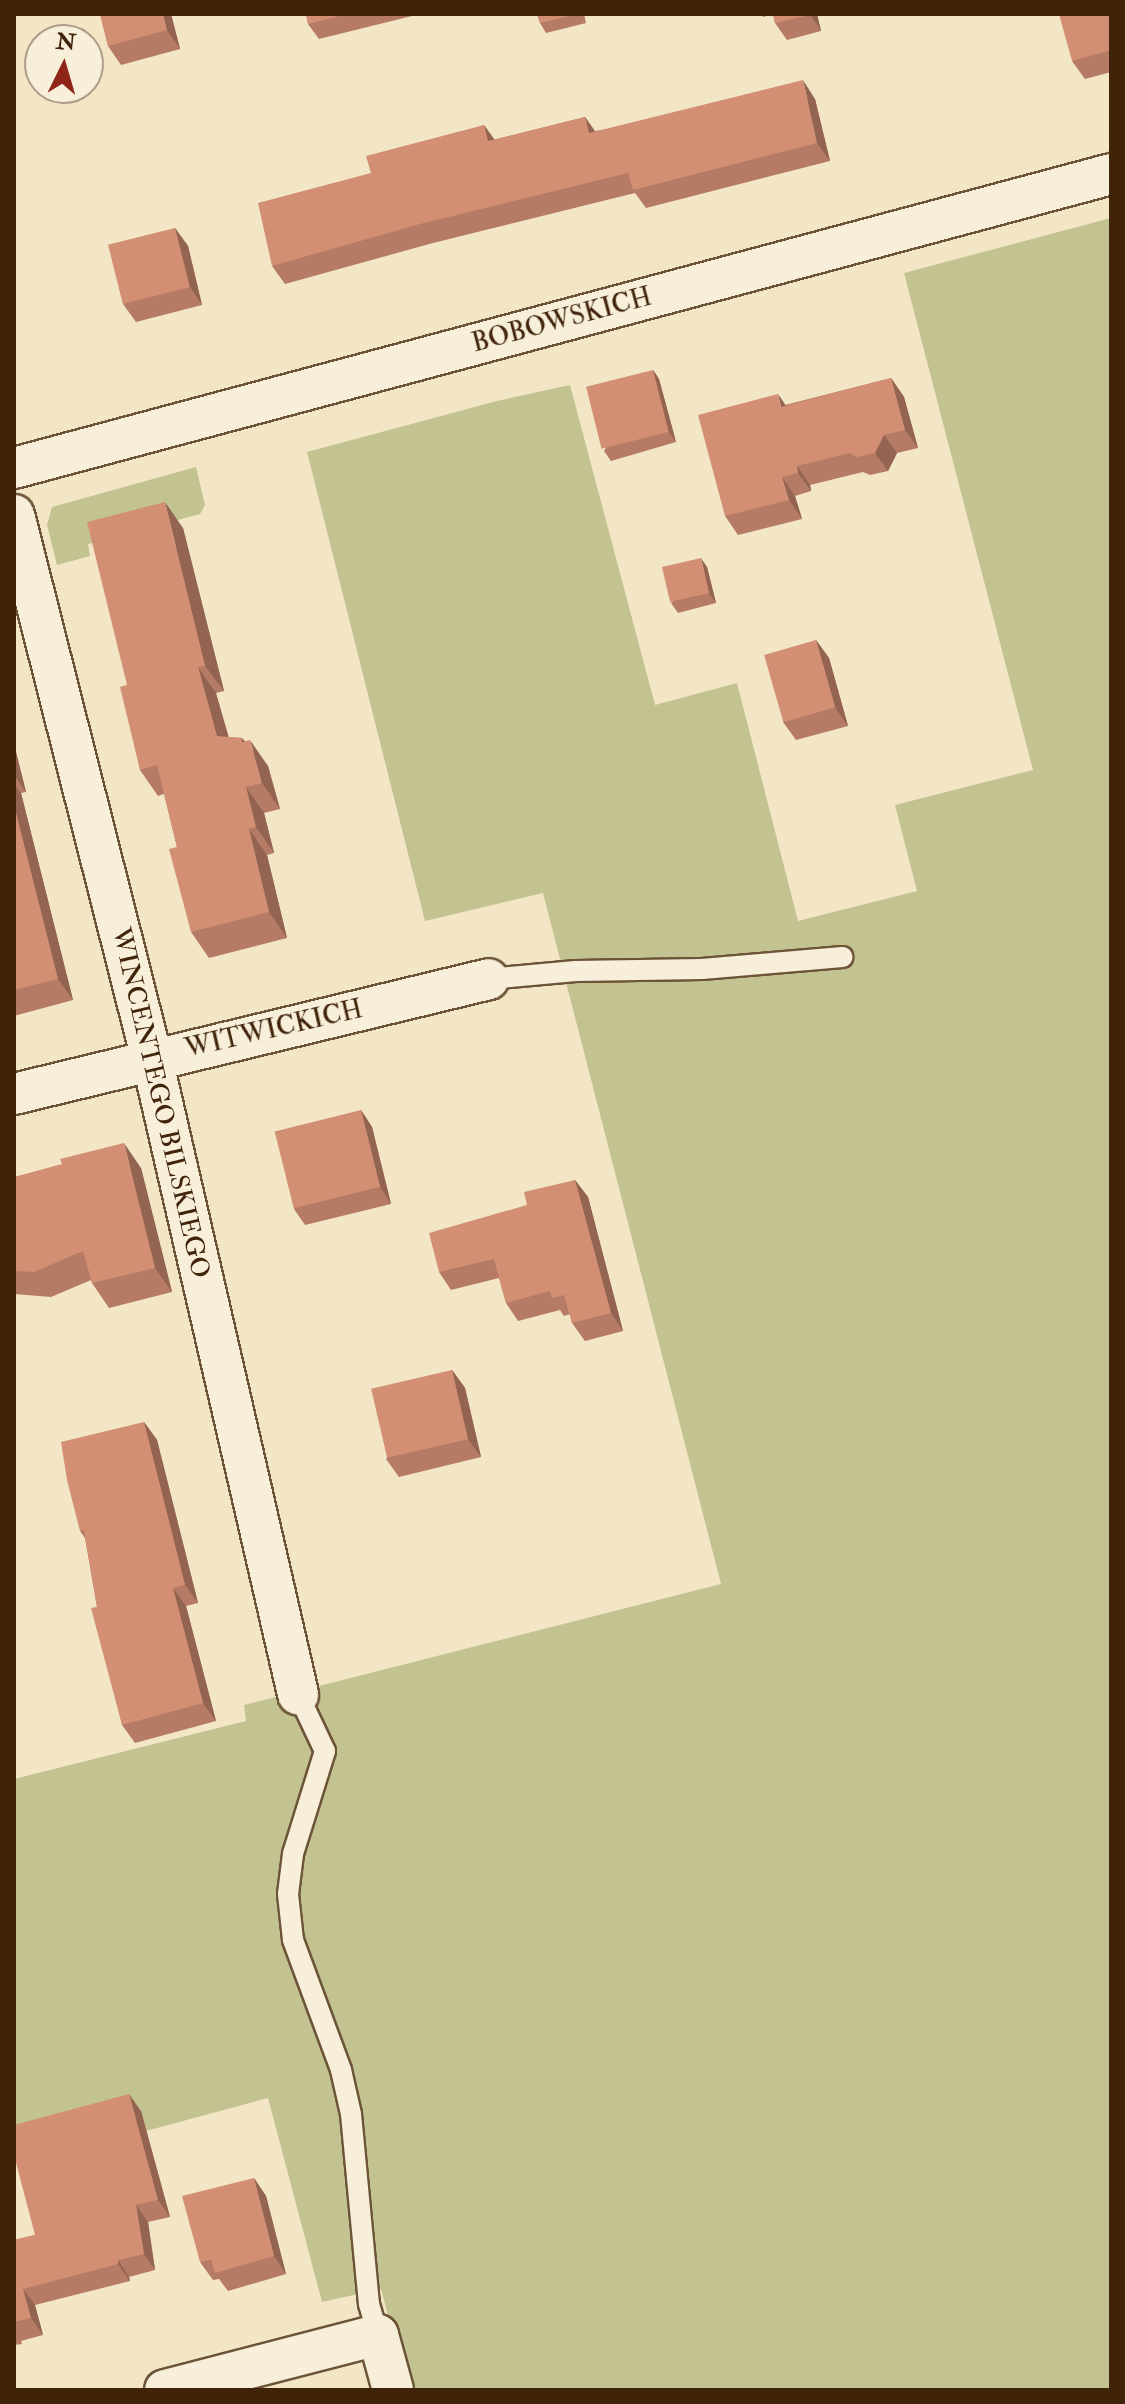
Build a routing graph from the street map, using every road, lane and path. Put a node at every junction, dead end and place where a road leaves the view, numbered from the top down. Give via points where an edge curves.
1 (1111, 174) edge
2 (14, 468) edge
3 (14, 515) edge
4 (842, 957) dead end
5 (488, 979) joint
6 (152, 1059) junction
7 (14, 1094) edge
8 (298, 1694) joint
9 (378, 2335) junction
10 (165, 2390) edge
11 (393, 2390) edge

1 - 2 street, BOBOWSKICH
3 - 6 street, WINCENTEGO BILSKIEGO
4 - 5 lane
5 - 6 street, WITWICKICH
6 - 7 street, WITWICKICH
6 - 8 street, WINCENTEGO BILSKIEGO
8 - 9 lane via 325,1751 293,1854 288,1894 293,1940 341,2070 351,2114 369,2304
9 - 10 street
9 - 11 street

